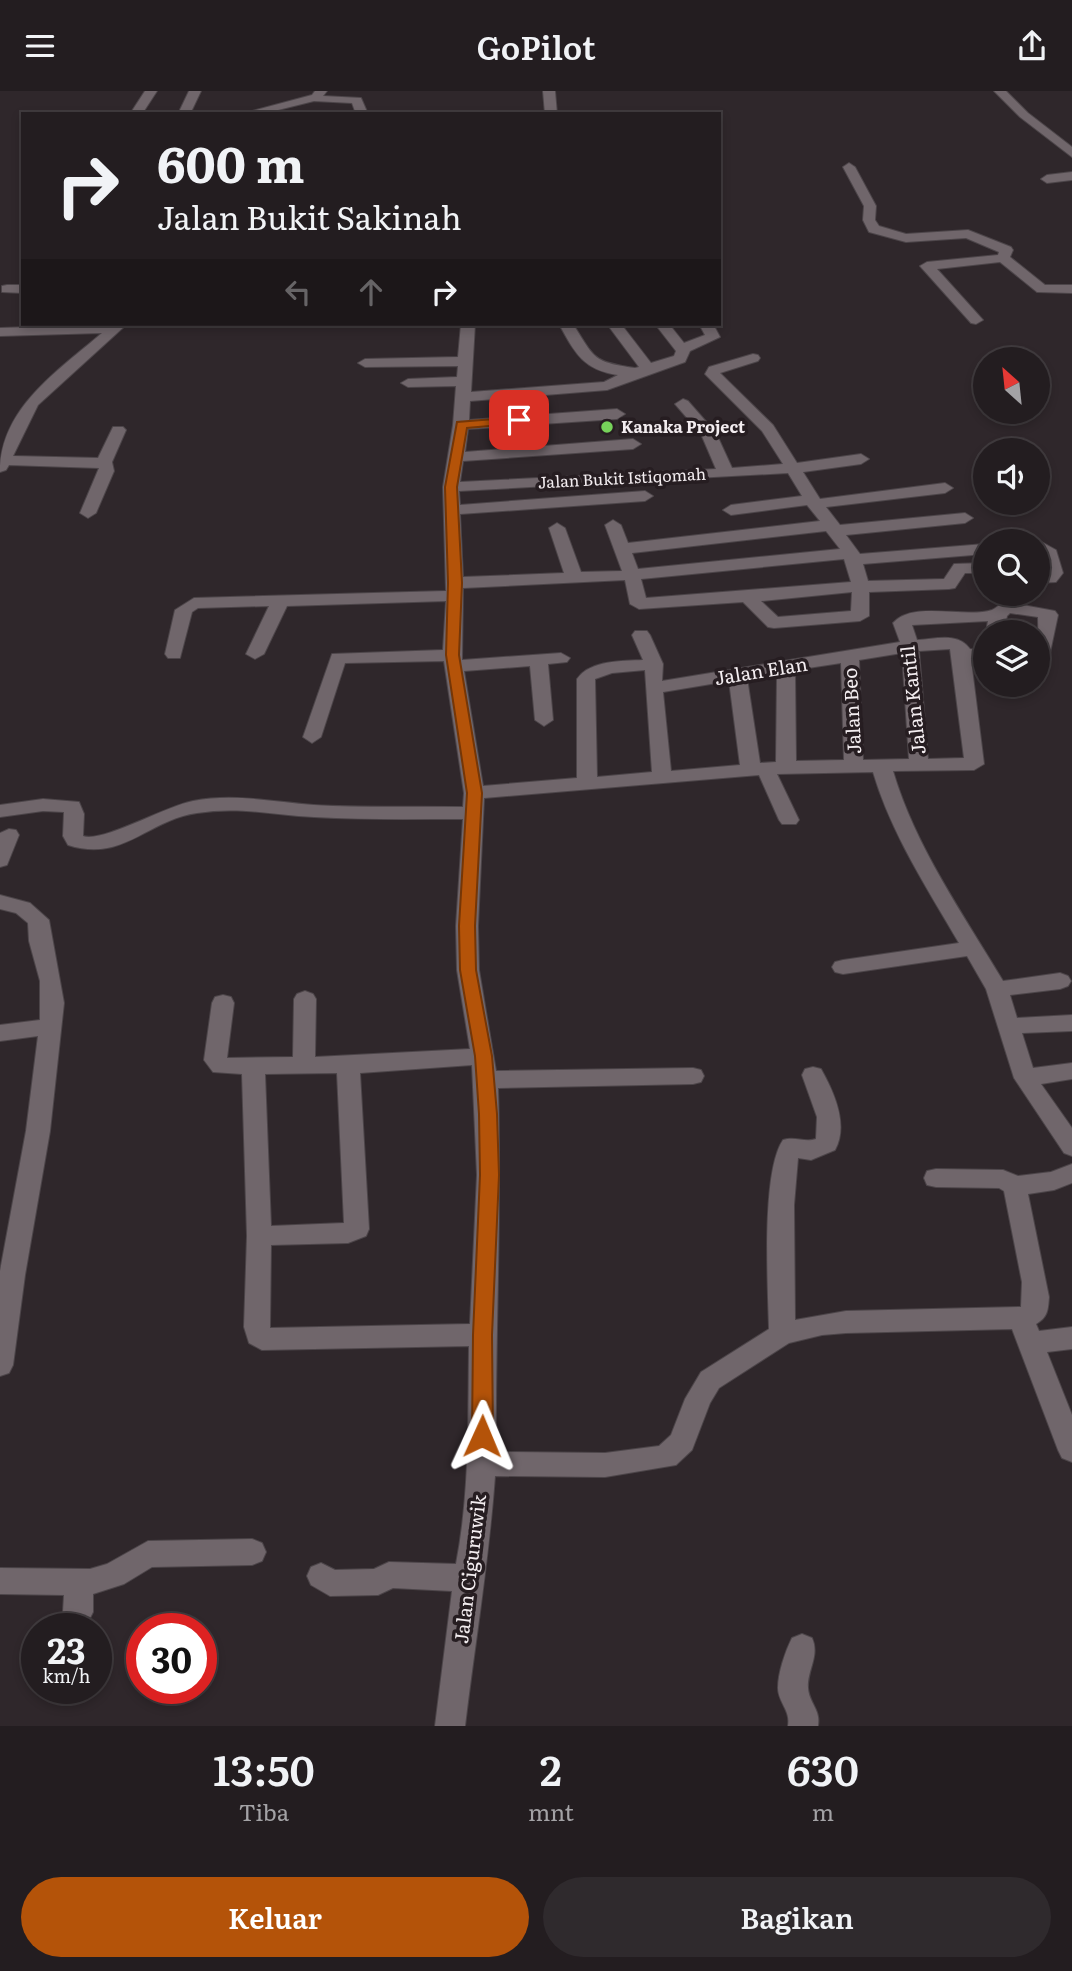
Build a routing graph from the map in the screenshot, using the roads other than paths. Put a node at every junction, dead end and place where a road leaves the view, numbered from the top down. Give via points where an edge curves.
1 (151, 91) edge
2 (195, 91) edge
3 (549, 91) edge
4 (1000, 91) edge
5 (322, 93) edge
6 (137, 112) edge
7 (185, 112) edge
8 (254, 112) edge
9 (362, 112) edge
10 (551, 112) edge
11 (1072, 153) edge
12 (849, 167) dead end
13 (1072, 176) edge
14 (1048, 179) dead end
15 (1003, 258) junction
16 (7, 289) dead end
17 (21, 289) edge
18 (1072, 289) edge
19 (975, 320) dead end
20 (117, 326) edge
21 (468, 326) edge
22 (567, 326) edge
23 (615, 326) edge
24 (664, 326) edge
25 (707, 326) edge
26 (0, 332) edge
27 (682, 350) junction
28 (753, 358) dead end
29 (365, 363) dead end
30 (643, 370) junction
31 (464, 380) junction
32 (408, 383) dead end
33 (607, 386) junction
34 (682, 404) dead end
35 (617, 414) junction
36 (461, 425) junction
37 (118, 429) dead end
38 (457, 457) junction
39 (861, 459) dead end
40 (639, 461) junction
41 (2, 463) edge
42 (104, 463) junction
43 (793, 468) junction
44 (726, 473) junction
45 (451, 487) junction
46 (945, 488) dead end
47 (645, 496) dead end
48 (813, 502) junction
49 (452, 510) junction
50 (732, 510) dead end
51 (88, 513) dead end
52 (965, 518) dead end
53 (612, 525) dead end
54 (557, 528) dead end
55 (832, 528) junction
56 (620, 549) junction
57 (973, 550) edge
58 (852, 557) junction
59 (1050, 558) edge
60 (973, 568) edge
61 (632, 575) junction
62 (574, 577) junction
63 (1050, 577) edge
64 (862, 587) junction
65 (454, 589) junction
66 (747, 597) junction
67 (281, 599) junction
68 (257, 600) junction
69 (998, 620) edge
70 (1048, 620) edge
71 (973, 623) edge
72 (640, 635) dead end
73 (909, 646) junction
74 (960, 649) junction
75 (174, 653) dead end
76 (973, 653) edge
77 (561, 658) dead end
78 (850, 658) junction
79 (539, 660) junction
80 (453, 661) junction
81 (654, 664) junction
82 (786, 666) junction
83 (737, 674) junction
84 (653, 688) junction
85 (544, 720) dead end
86 (312, 737) dead end
87 (854, 764) junction
88 (881, 765) junction
89 (919, 766) junction
90 (786, 767) junction
91 (759, 771) junction
92 (662, 778) junction
93 (587, 784) junction
94 (474, 803) junction
95 (0, 811) edge
96 (789, 820) dead end
97 (9, 835) dead end
98 (0, 860) edge
99 (0, 902) edge
100 (973, 948) junction
101 (843, 967) dead end
102 (1060, 981) dead end
103 (997, 989) junction
104 (305, 999) dead end
105 (223, 1003) dead end
106 (1072, 1023) edge
107 (51, 1026) junction
108 (1008, 1026) junction
109 (0, 1033) edge
110 (483, 1056) junction
111 (304, 1065) junction
112 (348, 1065) junction
113 (253, 1066) junction
114 (1072, 1070) edge
115 (813, 1075) dead end
116 (693, 1076) dead end
117 (1025, 1078) junction
118 (486, 1080) junction
119 (1072, 1147) edge
120 (1072, 1173) edge
121 (936, 1178) dead end
122 (1015, 1186) junction
123 (259, 1236) junction
124 (1021, 1319) junction
125 (782, 1334) junction
126 (482, 1335) junction
127 (1072, 1338) edge
128 (1032, 1347) junction
129 (0, 1365) edge
130 (1072, 1450) edge
131 (482, 1464) junction
132 (251, 1552) dead end
133 (321, 1576) dead end
134 (468, 1578) junction
135 (0, 1581) edge
136 (79, 1581) junction
137 (78, 1612) dead end
138 (802, 1649) dead end
139 (450, 1726) edge
140 (803, 1726) edge

1 - 6 street
2 - 7 street
3 - 10 street
4 - 11 street
5 - 8 street
5 - 9 street via 326,100 359,101
12 - 15 street via 870,206 874,229 906,238 968,234 1006,250
13 - 14 street
15 - 18 street via 1042,289
15 - 19 street via 926,266
16 - 17 street
20 - 26 street
20 - 41 street via 31,403
21 - 31 street, Jalan Ciguruwik
22 - 30 street via 595,367
23 - 30 street
24 - 27 street
25 - 27 street via 713,337
27 - 30 street via 680,359
28 - 43 street via 712,374 768,428
29 - 31 street
30 - 33 street
31 - 32 street
31 - 33 street
31 - 36 street, Jalan Ciguruwik
33 - 35 street
34 - 44 street via 708,433
35 - 36 street
35 - 40 street
36 - 38 street, Jalan Ciguruwik
37 - 42 street
38 - 40 street
38 - 45 street, Jalan Ciguruwik
39 - 43 street, Jalan Bukit Istiqomah
40 - 44 street, Jalan Bukit Istiqomah
40 - 45 street, Jalan Bukit Istiqomah
41 - 42 street
42 - 51 street via 106,471
43 - 44 street, Jalan Bukit Istiqomah
43 - 48 street
45 - 49 street, Jalan Ciguruwik
46 - 48 street
47 - 49 street
48 - 50 street
48 - 55 street
49 - 65 street, Jalan Ciguruwik
52 - 55 street
53 - 56 street
54 - 62 street
55 - 56 street
55 - 58 street
56 - 61 street
57 - 58 street
58 - 61 street
58 - 64 street
59 - 63 street via 1054,575
60 - 64 street via 960,568 948,585
61 - 62 street
61 - 66 street via 641,604
62 - 65 street
64 - 66 street
64 - 66 street via 862,611 855,618 774,622
65 - 67 street
65 - 80 street, Jalan Ciguruwik
67 - 68 street
67 - 68 street via 255,654
68 - 75 street via 188,605
69 - 70 street via 1006,607 1041,611 1049,615
71 - 73 street, Jalan Kantil via 906,620 902,623
72 - 81 street
73 - 74 street, Jalan Elan
73 - 78 street, Jalan Elan
73 - 89 street, Jalan Kantil
74 - 76 street, Jalan Elan
74 - 89 street via 974,764
77 - 79 street
78 - 82 street, Jalan Elan
78 - 87 street, Jalan Beo
79 - 80 street
79 - 85 street
80 - 86 street via 338,658
80 - 94 street, Jalan Ciguruwik
81 - 84 street
81 - 93 street via 609,668 586,679
82 - 83 street, Jalan Elan
82 - 90 street
83 - 84 street, Jalan Elan
83 - 91 street
84 - 92 street
87 - 88 street
87 - 90 street
88 - 89 street
88 - 100 street via 890,796 919,856
90 - 91 street
91 - 92 street
91 - 96 street
92 - 93 street
93 - 94 street
94 - 95 street via 347,811 214,803 171,813 104,844 75,840 72,806
94 - 110 street, Jalan Ciguruwik via 468,970
97 - 98 street
99 - 107 street via 23,908 38,920 51,981
100 - 101 street
100 - 103 street
102 - 103 street
103 - 108 street
104 - 111 street
105 - 113 street via 217,1065
106 - 108 street
107 - 109 street
107 - 129 street
108 - 117 street
110 - 112 street
110 - 118 street, Jalan Ciguruwik
111 - 112 street
111 - 113 street
112 - 123 street via 357,1229
113 - 123 street
114 - 117 street
115 - 125 street via 827,1109 830,1136 818,1149 795,1146 788,1152 779,1270
116 - 118 street
117 - 119 street
118 - 126 street, Jalan Ciguruwik via 489,1175
120 - 122 street via 1054,1181
121 - 122 street via 1003,1179
122 - 124 street via 1017,1215 1036,1287 1035,1312
123 - 126 street via 257,1327 262,1339
124 - 125 street via 846,1322
124 - 128 street
125 - 131 street via 710,1380 682,1442 666,1457 605,1465
126 - 131 street, Jalan Ciguruwik
127 - 128 street via 1045,1340
128 - 130 street
131 - 134 street, Jalan Ciguruwik
132 - 136 street via 148,1554 114,1575
133 - 134 street via 330,1583 378,1582 389,1575
134 - 139 street, Jalan Ciguruwik
135 - 136 street
136 - 137 street
138 - 140 street via 793,1690 805,1716

